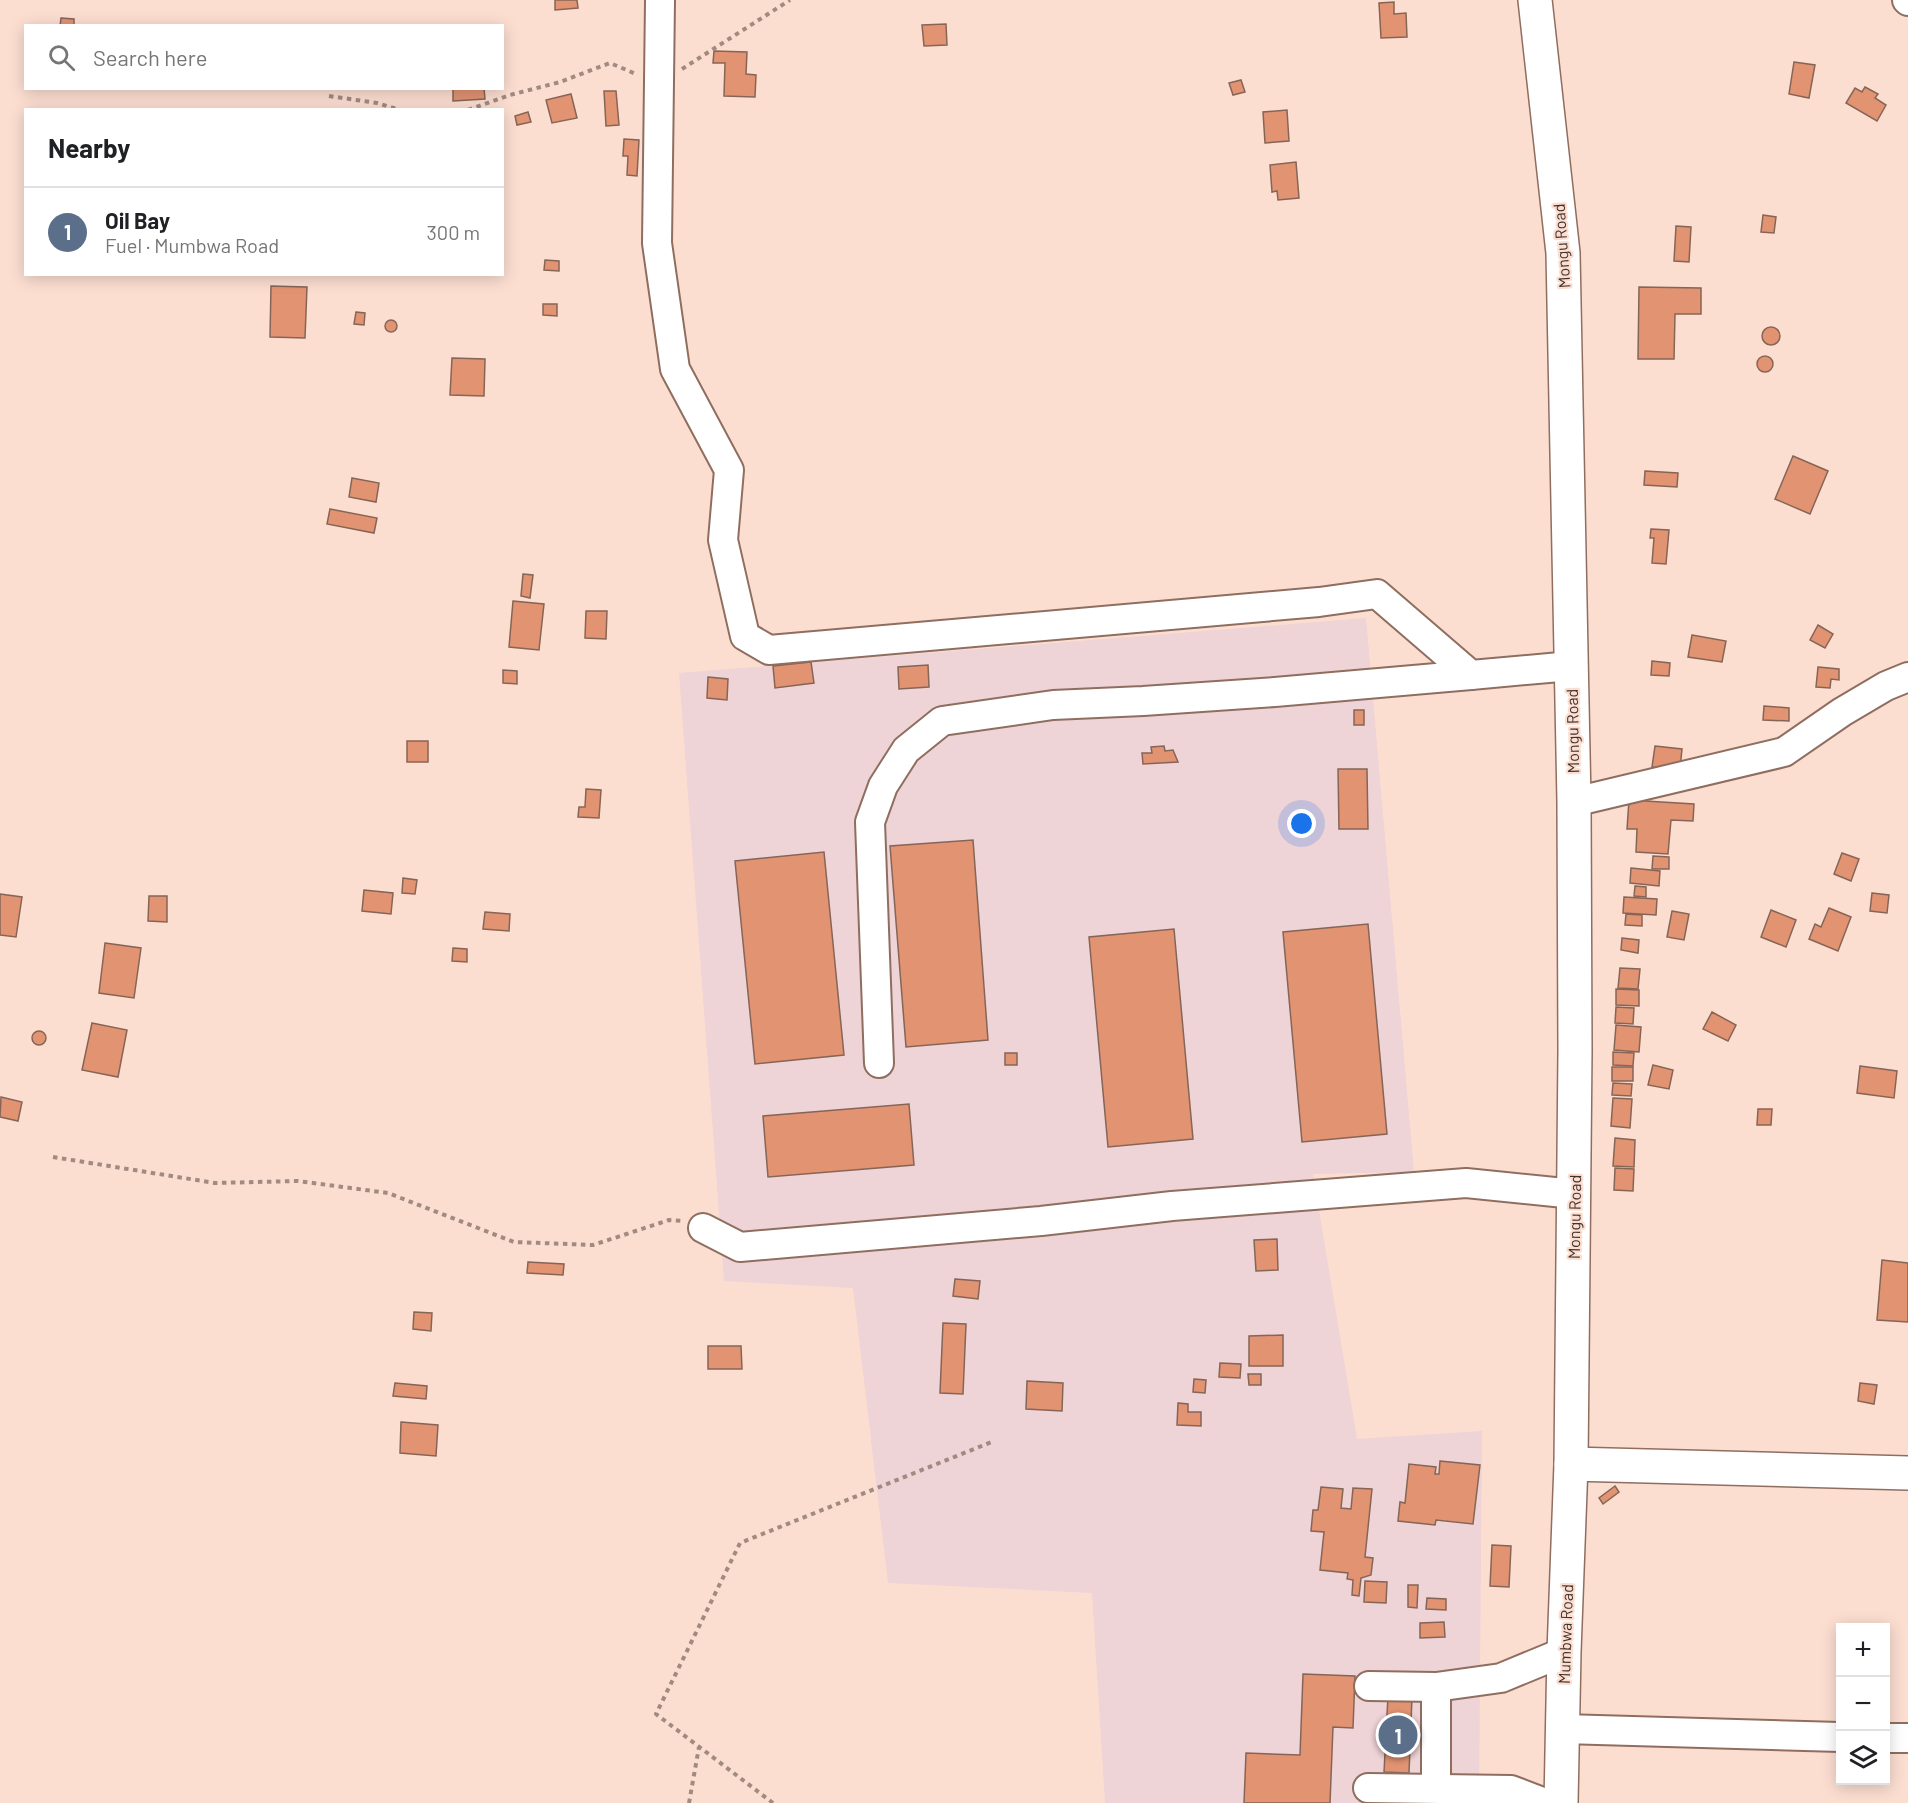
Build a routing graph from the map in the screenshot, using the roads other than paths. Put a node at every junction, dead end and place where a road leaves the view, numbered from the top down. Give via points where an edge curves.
1 (660, 0) edge
2 (1535, 0) edge
3 (1571, 666) junction
4 (1471, 675) junction
5 (1908, 677) edge
6 (1574, 802) junction
7 (879, 1063) dead end
8 (1574, 1194) junction
9 (703, 1228) road end
10 (1571, 1464) junction
11 (1908, 1473) edge
12 (1564, 1652) junction
13 (1368, 1686) dead end
14 (1436, 1688) junction
15 (1563, 1729) junction
16 (1836, 1737) edge
17 (1890, 1738) edge
18 (1908, 1738) edge
19 (1368, 1788) dead end
20 (1436, 1788) junction
21 (1545, 1803) edge
22 (1561, 1803) edge

1 - 4 street via 657,243 675,369 729,470 723,540 745,636 769,651 1377,594
2 - 3 main road, Mongu Road via 1563,253
3 - 4 street
3 - 6 main road, Mongu Road
4 - 7 street via 1053,705 942,721 906,750 883,786 870,822
5 - 6 street via 1842,712 1784,752
6 - 8 main road, Mongu Road
8 - 9 street via 1466,1183 741,1247
8 - 10 main road, Mongu Road
10 - 11 main road
10 - 12 main road, Mumbwa Road
12 - 14 street via 1501,1678
12 - 15 main road, Mumbwa Road
13 - 14 street
14 - 20 street
15 - 16 street
15 - 22 main road, Mumbwa Road
17 - 18 street
19 - 20 street
20 - 21 street via 1511,1790

